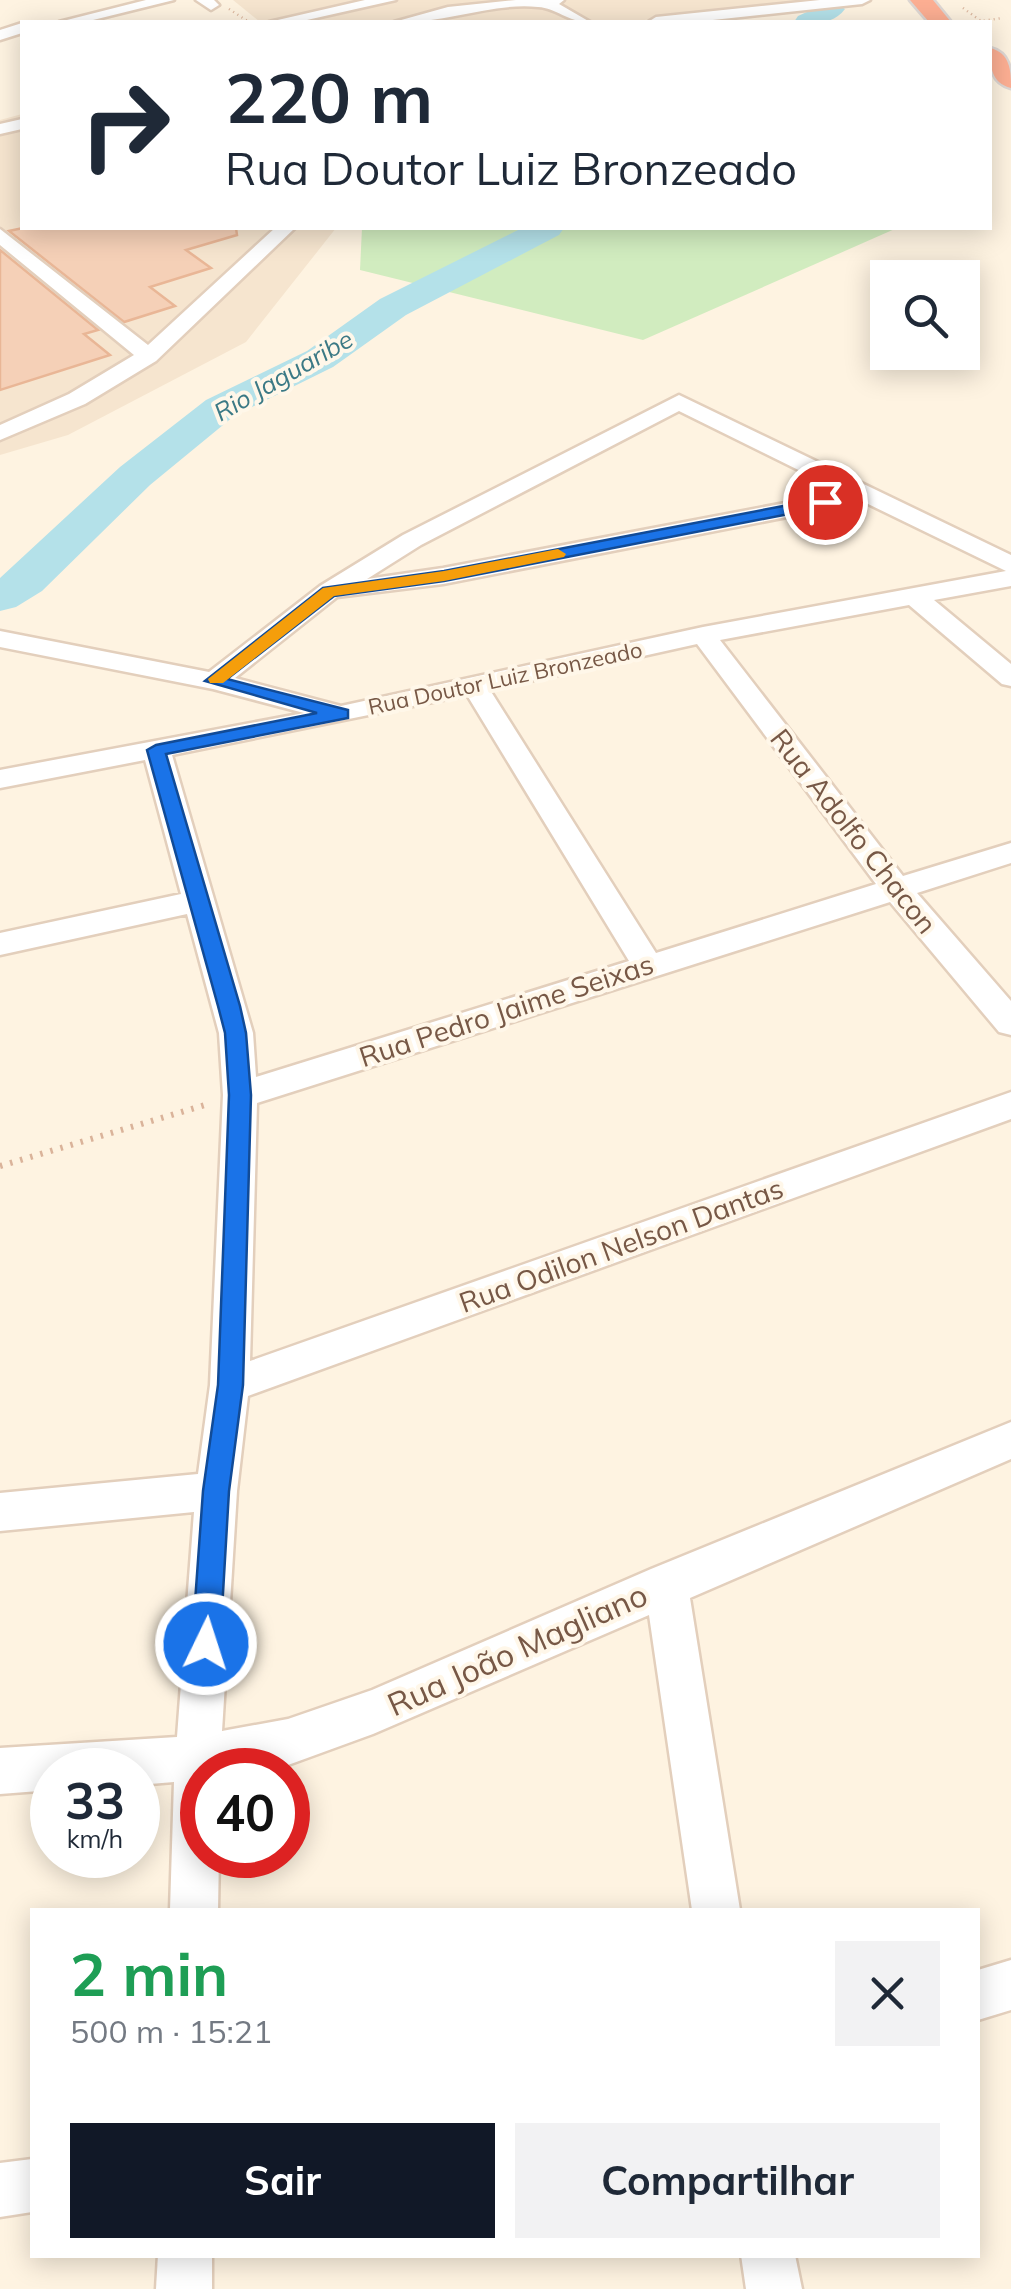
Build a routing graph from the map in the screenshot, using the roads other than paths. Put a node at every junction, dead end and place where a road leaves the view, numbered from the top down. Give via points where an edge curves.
1 (166, 0) edge
2 (388, 0) edge
3 (421, 0) edge
4 (862, 0) edge
5 (921, 0) edge
6 (546, 1) edge
7 (138, 8) junction
8 (944, 9) edge
9 (448, 12) junction
10 (158, 18) dead end
11 (77, 20) edge
12 (287, 20) edge
13 (411, 20) edge
14 (579, 20) edge
15 (675, 20) edge
16 (992, 57) edge
17 (1011, 81) edge
18 (992, 84) edge
19 (1011, 107) edge
20 (4, 225) edge
21 (276, 231) edge
22 (148, 356) junction
23 (0, 433) edge
24 (863, 495) junction
25 (1011, 565) edge
26 (1011, 578) edge
27 (329, 591) junction
28 (915, 597) junction
29 (703, 635) junction
30 (0, 640) edge
31 (1011, 678) edge
32 (214, 681) junction
33 (474, 685) junction
34 (342, 714) junction
35 (156, 750) junction
36 (0, 779) edge
37 (1011, 853) edge
38 (896, 889) junction
39 (199, 901) junction
40 (0, 944) edge
41 (647, 965) junction
42 (1011, 1022) edge
43 (240, 1095) junction
44 (1011, 1105) edge
45 (230, 1385) junction
46 (1011, 1440) edge
47 (216, 1491) junction
48 (0, 1512) edge
49 (666, 1584) junction
50 (199, 1748) edge
51 (254, 1748) edge
52 (180, 1759) edge
53 (0, 1771) edge
54 (195, 1878) edge
55 (194, 1908) edge
56 (716, 1908) edge
57 (1011, 1986) edge
58 (980, 1994) edge
59 (30, 2186) edge
60 (0, 2190) edge
61 (185, 2258) edge
62 (769, 2258) edge
63 (184, 2289) edge
64 (774, 2289) edge

1 - 7 street
2 - 12 street
3 - 9 street
4 - 15 street
5 - 8 highway
6 - 9 street
6 - 14 street
7 - 10 street
7 - 11 street
9 - 13 street
16 - 17 highway
18 - 19 highway
20 - 22 street
21 - 22 street
22 - 23 street via 77,399
24 - 25 street
24 - 27 street via 444,576
24 - 27 street via 679,402 412,540
26 - 28 street, Rua Doutor Luiz Bronzeado
27 - 32 street
28 - 29 street, Rua Doutor Luiz Bronzeado
28 - 31 street
29 - 33 street, Rua Doutor Luiz Bronzeado
29 - 38 street, Rua Adolfo Chacon
30 - 32 street
32 - 34 street
33 - 34 street, Rua Doutor Luiz Bronzeado
33 - 41 street
34 - 35 street, Rua Doutor Luiz Bronzeado
35 - 36 street, Rua Doutor Luiz Bronzeado
35 - 39 street
37 - 38 street, Rua Pedro Jaime Seixas
38 - 41 street, Rua Pedro Jaime Seixas
38 - 42 street, Rua Adolfo Chacon
39 - 40 street
39 - 43 street via 236,1033
41 - 43 street, Rua Pedro Jaime Seixas
43 - 45 street
44 - 45 street, Rua Odilon Nelson Dantas
45 - 47 street
46 - 49 street, Rua João Magliano
47 - 48 street
47 - 50 street
49 - 51 street, Rua João Magliano via 373,1712
49 - 56 street
52 - 53 street, Rua João Magliano
54 - 55 street
57 - 58 street
59 - 60 street
61 - 63 street
62 - 64 street

